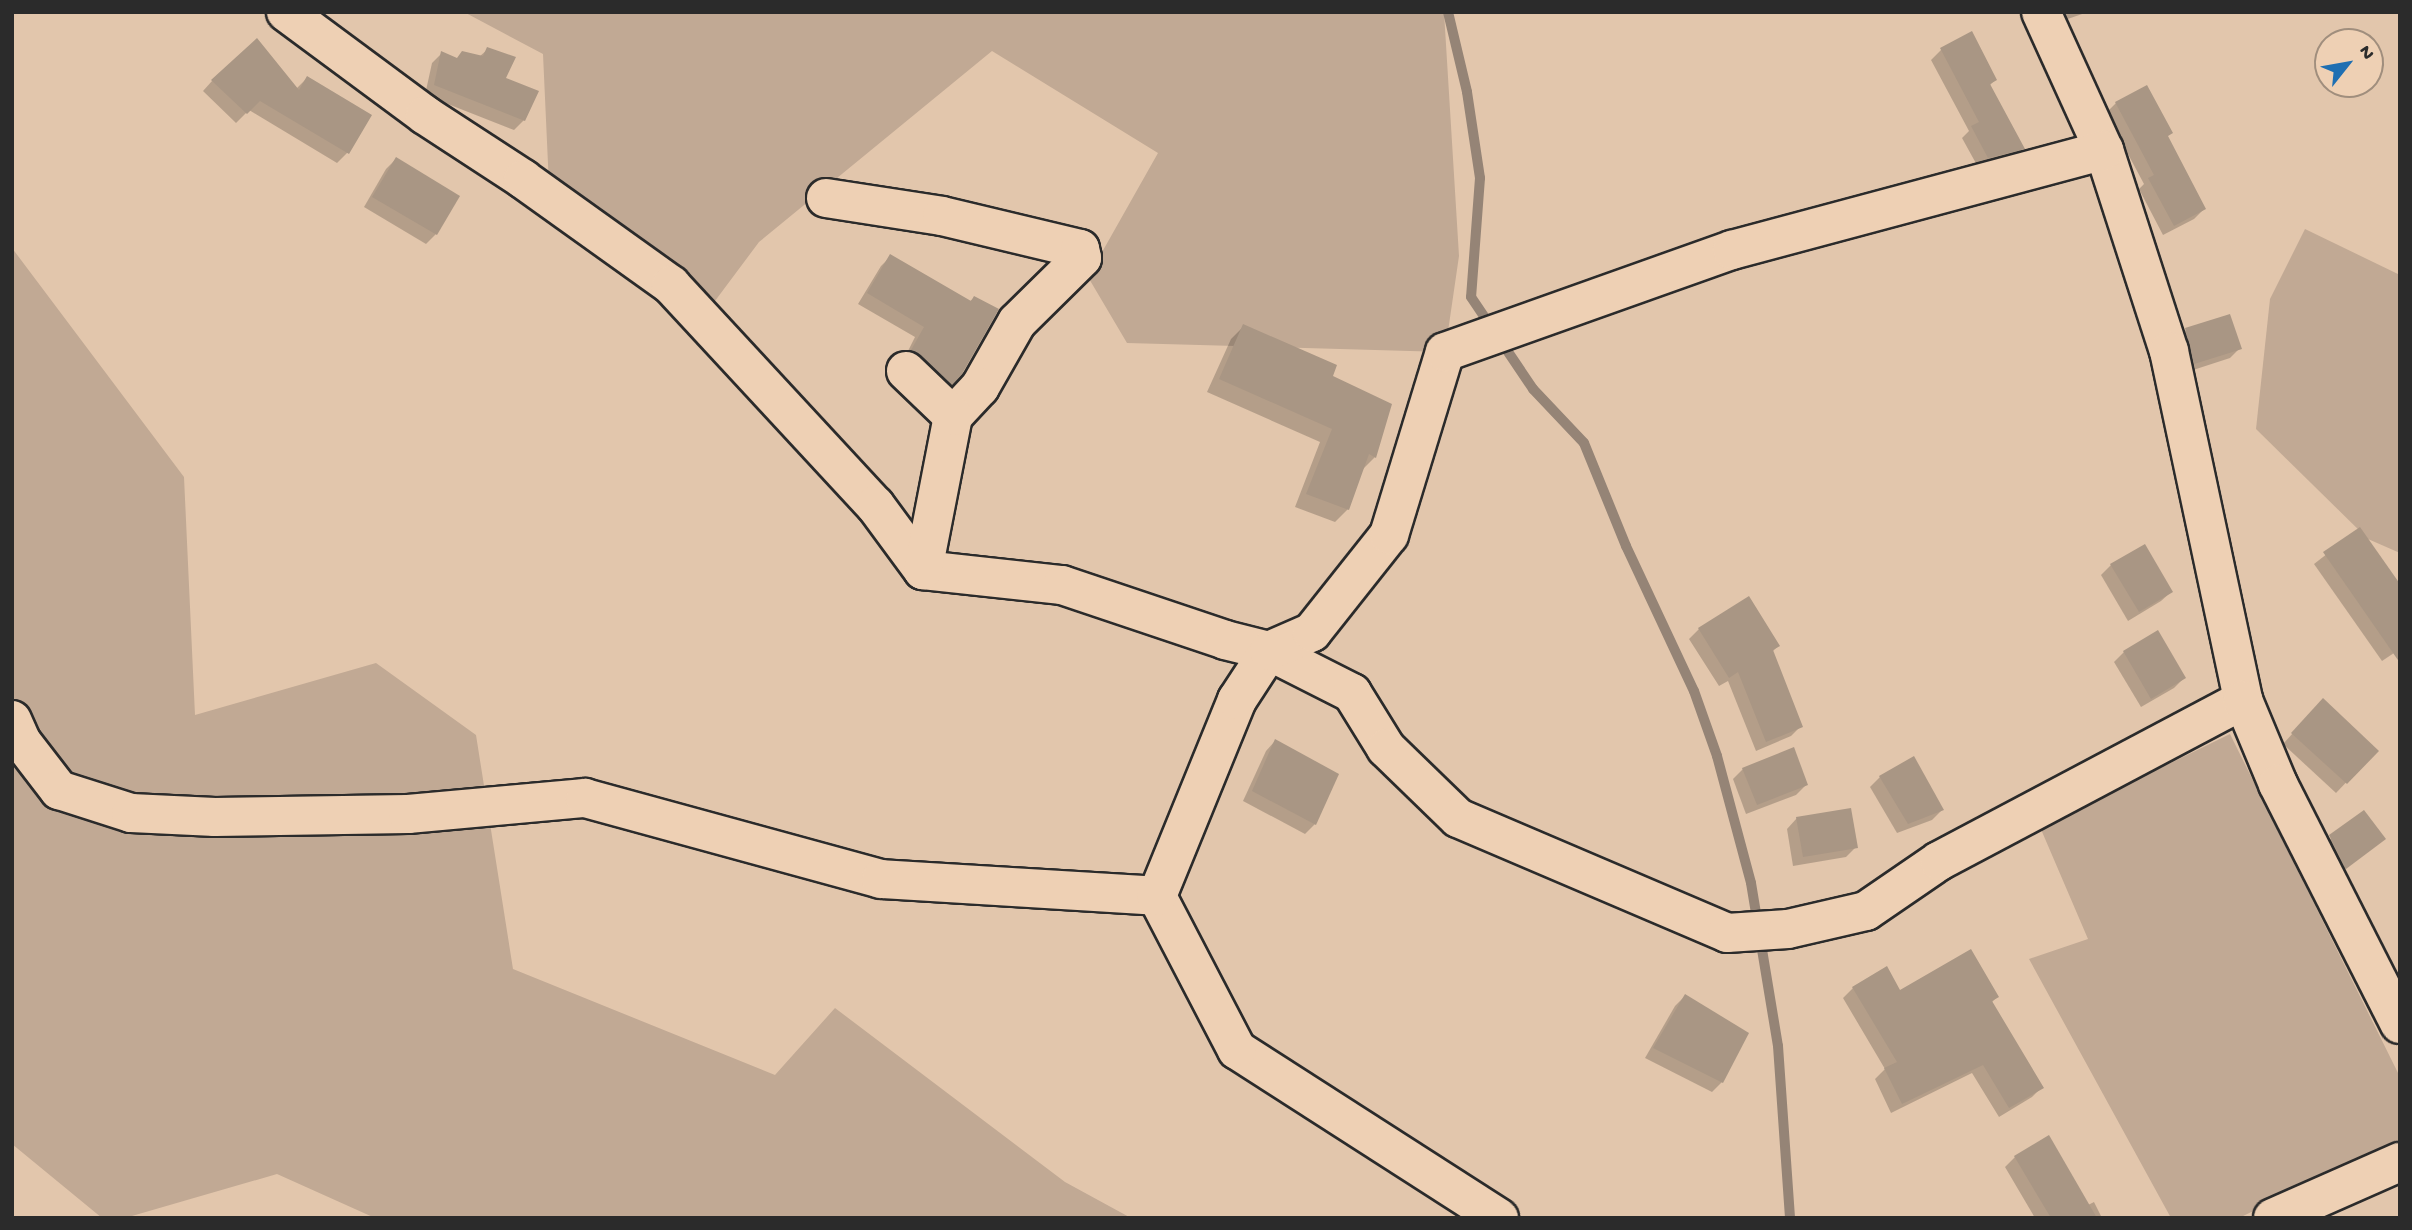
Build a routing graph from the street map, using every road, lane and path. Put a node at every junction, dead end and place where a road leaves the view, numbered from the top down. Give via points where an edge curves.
1 (286, 12) edge
2 (2041, 12) edge
3 (2104, 150) junction
4 (826, 198) dead end
5 (906, 371) dead end
6 (953, 416) junction
7 (923, 570) junction
8 (1269, 652) junction
9 (2242, 700) junction
10 (12, 720) edge
11 (1157, 896) junction
12 (2400, 1024) edge
13 (2400, 1162) edge
14 (1499, 1218) edge
15 (2273, 1218) edge

1 - 7 street via 425,115 671,285 875,505
2 - 3 street
3 - 8 street via 1732,250 1446,352 1389,535 1312,632
3 - 9 street via 2169,351
4 - 6 street via 942,216 1080,248 1082,258 1017,322 980,387
5 - 6 street
6 - 7 street
7 - 8 street via 1062,585
8 - 9 street via 1352,693 1386,748 1458,818 1727,933 1783,929 1866,911 1939,861
8 - 11 street via 1237,700
9 - 12 street via 2278,784
10 - 11 street via 22,742 59,790 131,813 215,817 408,814 585,798 881,880
11 - 14 street via 1237,1050
13 - 15 street

